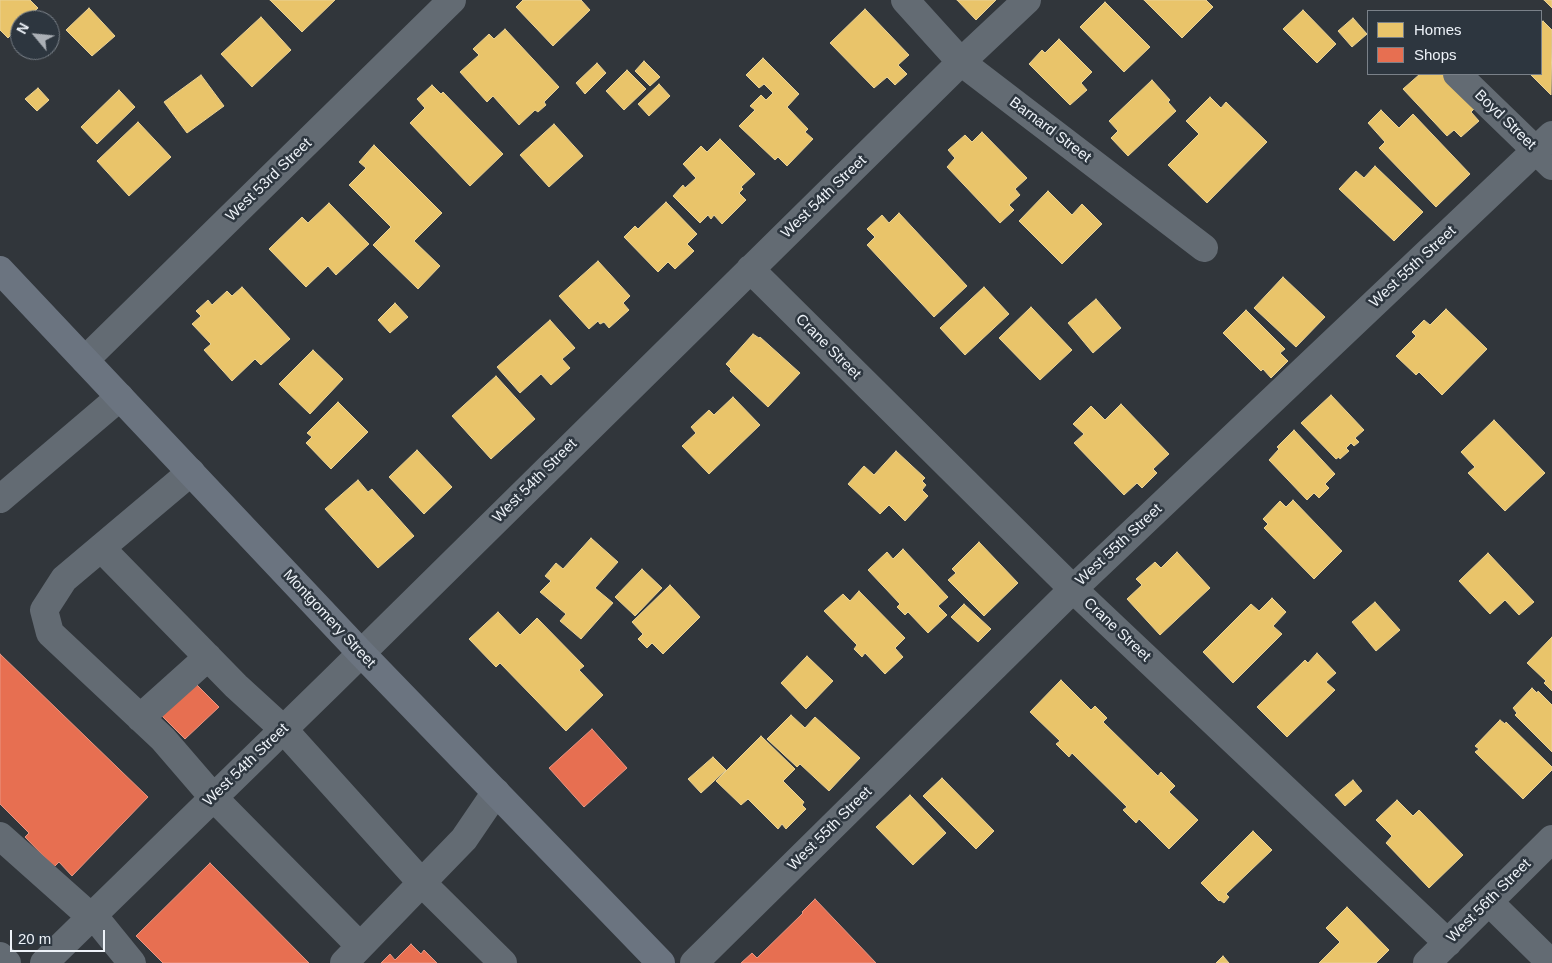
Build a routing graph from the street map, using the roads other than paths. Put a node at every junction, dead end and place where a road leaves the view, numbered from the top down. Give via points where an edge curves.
1 (452, 0) edge
2 (905, 0) edge
3 (1027, 0) edge
4 (961, 62) junction
5 (1458, 75) edge
6 (1547, 151) edge
7 (1204, 248) dead end
8 (750, 269) junction
9 (0, 270) edge
10 (85, 360) junction
11 (120, 397) junction
12 (191, 472) junction
13 (0, 499) edge
14 (101, 548) junction
15 (1073, 588) junction
16 (361, 653) junction
17 (208, 657) junction
18 (140, 718) junction
19 (283, 729) junction
20 (496, 792) junction
21 (213, 798) junction
22 (0, 836) edge
23 (1552, 839) edge
24 (421, 882) junction
25 (1490, 902) junction
26 (92, 916) junction
27 (1448, 943) junction
28 (352, 954) edge
29 (0, 956) edge
30 (7, 963) edge
31 (44, 963) edge
32 (132, 963) edge
33 (503, 963) edge
34 (661, 963) edge
35 (694, 963) edge
36 (1427, 963) edge
37 (1551, 963) edge

1 - 10 street, West 53rd Street
2 - 4 street, Barnard Street
3 - 4 street, West 54th Street
4 - 7 street, Barnard Street
4 - 8 street, West 54th Street
5 - 6 street, Boyd Street
6 - 15 street, West 55th Street
8 - 15 street, Crane Street
8 - 16 street, West 54th Street
9 - 10 main road, Montgomery Street
10 - 11 main road, Montgomery Street
11 - 12 main road, Montgomery Street
11 - 13 street
12 - 14 street
12 - 16 main road, Montgomery Street
14 - 17 street
14 - 18 street via 64,579 44,610 50,633
15 - 27 street, Crane Street
15 - 35 street, West 55th Street
16 - 19 street, West 54th Street
16 - 20 main road, Montgomery Street
17 - 18 street
17 - 19 street
18 - 21 street via 163,739
19 - 21 street, West 54th Street
19 - 24 street
20 - 24 street via 464,838
20 - 34 main road, Montgomery Street
21 - 26 street, West 54th Street
21 - 28 street
22 - 26 street
23 - 25 street, West 56th Street
24 - 28 street
24 - 33 street
25 - 27 street, West 56th Street
25 - 37 street
26 - 31 street, West 54th Street
26 - 32 street
27 - 36 street, West 56th Street
29 - 30 street

